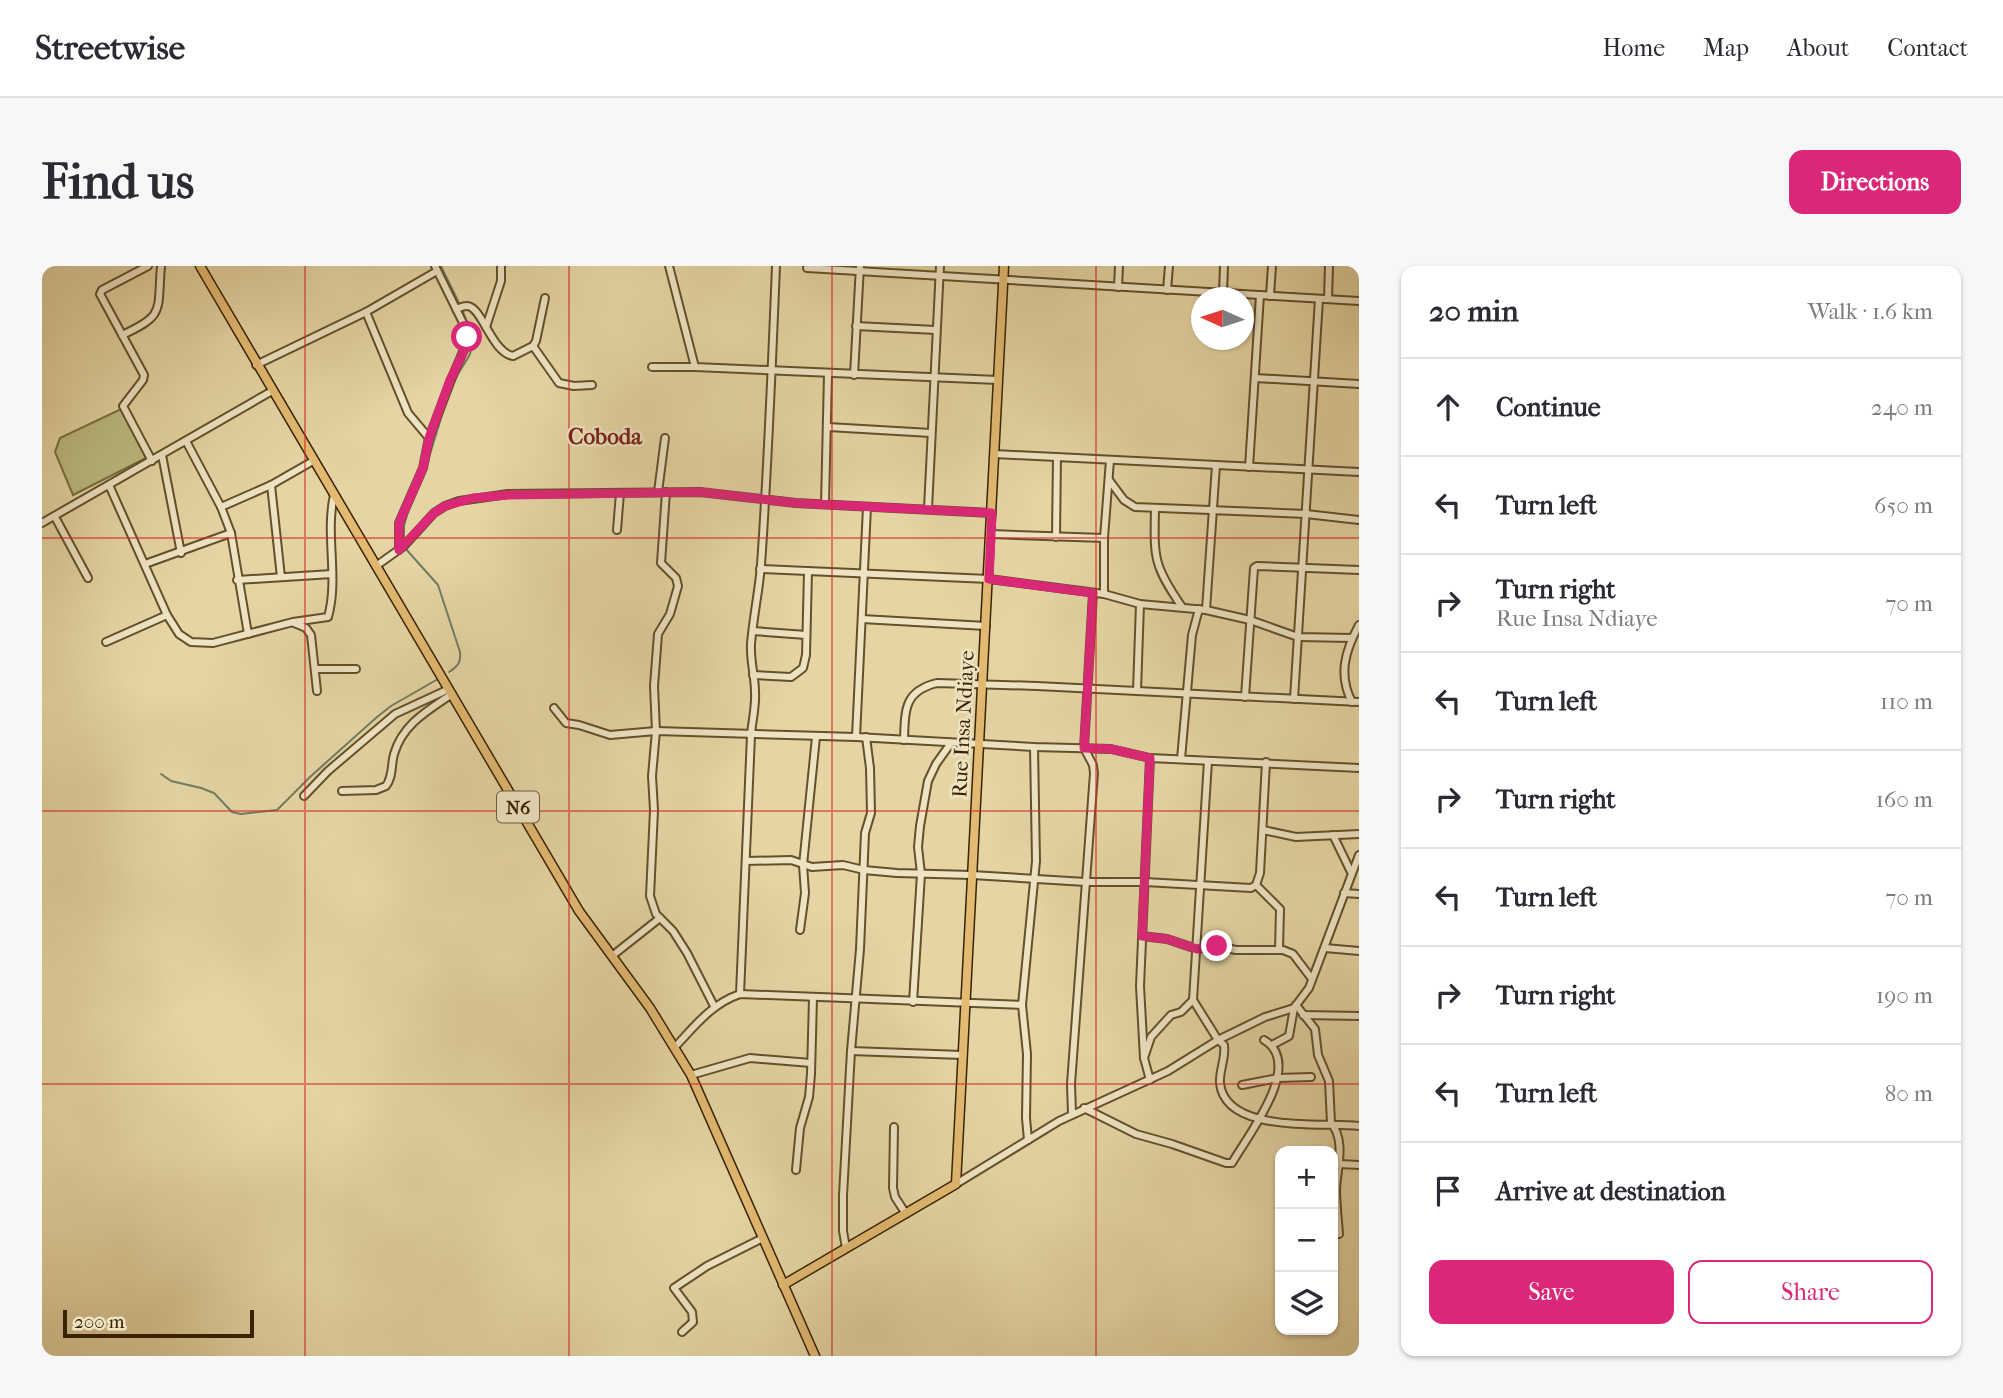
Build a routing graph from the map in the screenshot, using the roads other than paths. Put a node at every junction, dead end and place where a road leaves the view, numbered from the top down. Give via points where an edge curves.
1 (148, 266) edge
2 (161, 266) edge
3 (200, 266) edge
4 (501, 266) edge
5 (669, 266) edge
6 (776, 266) edge
7 (940, 266) edge
8 (1004, 266) edge
9 (1119, 266) edge
10 (1169, 266) edge
11 (1224, 266) edge
12 (1272, 266) edge
13 (1329, 266) edge
14 (807, 268) dead end
15 (436, 269) edge
16 (860, 269) edge
17 (939, 276) junction
18 (1004, 280) junction
19 (1118, 287) junction
20 (1223, 287) edge
21 (1167, 290) junction
22 (1191, 291) edge
23 (1254, 295) edge
24 (1260, 295) junction
25 (1270, 296) junction
26 (545, 298) dead end
27 (1319, 299) junction
28 (1328, 299) junction
29 (1359, 301) edge
30 (456, 309) junction
31 (366, 312) junction
32 (856, 326) junction
33 (486, 327) junction
34 (936, 330) junction
35 (122, 335) junction
36 (533, 346) junction
37 (256, 365) junction
38 (652, 367) dead end
39 (695, 367) junction
40 (773, 369) junction
41 (828, 374) junction
42 (854, 375) junction
43 (1255, 377) junction
44 (934, 378) junction
45 (998, 380) junction
46 (1314, 381) junction
47 (1359, 384) edge
48 (592, 385) dead end
49 (272, 391) junction
50 (828, 427) junction
51 (931, 433) junction
52 (429, 438) junction
53 (665, 438) dead end
54 (187, 441) junction
55 (995, 454) junction
56 (162, 455) junction
57 (1057, 457) junction
58 (1110, 460) junction
59 (152, 461) junction
60 (313, 461) junction
61 (1216, 465) junction
62 (1249, 467) junction
63 (1308, 468) junction
64 (1359, 472) edge
65 (1109, 480) junction
66 (109, 485) junction
67 (271, 485) junction
68 (657, 492) junction
69 (666, 492) junction
70 (620, 493) junction
71 (334, 495) junction
72 (765, 500) junction
73 (825, 504) junction
74 (221, 507) junction
75 (867, 507) junction
76 (1155, 508) junction
77 (928, 509) junction
78 (1213, 510) junction
79 (992, 513) junction
80 (1306, 514) junction
81 (55, 517) junction
82 (1359, 520) edge
83 (42, 523) edge
84 (617, 530) dead end
85 (231, 533) junction
86 (991, 534) junction
87 (1056, 537) junction
88 (1104, 538) junction
89 (399, 550) junction
90 (181, 553) junction
91 (145, 564) junction
92 (376, 566) junction
93 (1302, 567) junction
94 (760, 569) junction
95 (1359, 570) edge
96 (808, 571) junction
97 (863, 573) junction
98 (332, 574) junction
99 (281, 577) junction
100 (88, 579) dead end
101 (989, 579) junction
102 (237, 580) junction
103 (1093, 593) junction
104 (1104, 594) junction
105 (1140, 604) junction
106 (1182, 607) junction
107 (1202, 609) junction
108 (167, 615) junction
109 (862, 619) junction
110 (1250, 620) junction
111 (293, 622) junction
112 (1359, 625) edge
113 (986, 626) junction
114 (753, 631) junction
115 (248, 634) junction
116 (806, 635) junction
117 (1298, 637) junction
118 (1352, 638) junction
119 (106, 642) dead end
120 (315, 669) junction
121 (356, 669) dead end
122 (753, 675) junction
123 (982, 684) junction
124 (1086, 690) junction
125 (317, 691) dead end
126 (450, 691) junction
127 (1137, 691) junction
128 (1188, 694) junction
129 (1245, 697) junction
130 (1294, 699) junction
131 (1355, 702) edge
132 (555, 708) dead end
133 (656, 731) junction
134 (751, 735) junction
135 (816, 737) junction
136 (856, 737) junction
137 (866, 737) junction
138 (904, 740) junction
139 (951, 743) junction
140 (979, 744) junction
141 (1034, 747) junction
142 (1084, 748) junction
143 (1150, 758) junction
144 (1181, 759) junction
145 (1208, 761) junction
146 (1266, 762) junction
147 (1356, 767) edge
148 (1359, 775) edge
149 (342, 791) dead end
150 (304, 796) dead end
151 (1263, 830) junction
152 (1359, 834) edge
153 (1333, 835) junction
154 (1359, 855) edge
155 (746, 861) junction
156 (803, 865) junction
157 (864, 870) junction
158 (1351, 872) junction
159 (921, 874) junction
160 (972, 875) junction
161 (1035, 878) junction
162 (1145, 881) junction
163 (1086, 882) junction
164 (1202, 885) junction
165 (1256, 885) junction
166 (1344, 893) junction
167 (1359, 894) edge
168 (660, 918) junction
169 (800, 930) dead end
170 (1142, 936) junction
171 (1325, 948) junction
172 (1197, 949) junction
173 (1279, 950) junction
174 (1359, 951) edge
175 (612, 956) junction
176 (1312, 979) junction
177 (740, 994) junction
178 (813, 998) junction
179 (855, 1000) junction
180 (1193, 1000) junction
181 (913, 1002) junction
182 (964, 1003) junction
183 (1022, 1005) junction
184 (714, 1006) junction
185 (1295, 1006) junction
186 (1303, 1015) junction
187 (1359, 1016) edge
188 (1218, 1040) junction
189 (1264, 1040) dead end
190 (1272, 1045) junction
191 (675, 1047) junction
192 (851, 1051) junction
193 (962, 1055) junction
194 (1144, 1058) junction
195 (811, 1063) junction
196 (691, 1075) junction
197 (1311, 1077) dead end
198 (1278, 1078) junction
199 (1150, 1080) junction
200 (1242, 1085) dead end
201 (1084, 1108) junction
202 (1072, 1114) junction
203 (1260, 1119) junction
204 (1331, 1123) junction
205 (1359, 1126) edge
206 (894, 1127) dead end
207 (1028, 1140) junction
208 (1339, 1164) junction
209 (1359, 1165) edge
210 (796, 1170) dead end
211 (956, 1184) junction
212 (906, 1214) junction
213 (1339, 1234) dead end
214 (763, 1238) junction
215 (846, 1248) junction
216 (783, 1284) junction
217 (682, 1332) dead end
218 (815, 1356) edge

1 - 35 street via 100,292
2 - 35 street via 156,314
3 - 37 main road, N6
4 - 33 street via 501,281
5 - 39 street
6 - 40 street
7 - 17 street
8 - 18 main road, Rue Insa Ndiaye
9 - 19 street
10 - 21 street
11 - 20 street
12 - 25 street
13 - 28 street
14 - 16 street
15 - 30 street
15 - 31 street
16 - 17 street
16 - 32 street
17 - 18 street
17 - 34 street
18 - 19 street
18 - 45 main road, Rue Insa Ndiaye
19 - 21 street
21 - 22 street
23 - 24 street
24 - 25 street
24 - 43 street
25 - 27 street
26 - 36 street
27 - 28 street
27 - 46 street
28 - 29 street
30 - 33 street via 474,308
30 - 52 street via 466,329 466,347
31 - 37 street
31 - 52 street via 408,413
32 - 34 street
32 - 42 street
33 - 36 street via 495,344 510,356
34 - 44 street
35 - 59 street via 144,375 123,408
36 - 48 street via 559,383
37 - 49 main road, N6
38 - 39 street
39 - 40 street
40 - 41 street
40 - 72 street
41 - 42 street
41 - 50 street
42 - 44 street
43 - 46 street
43 - 62 street
44 - 45 street
44 - 51 street
45 - 55 main road, Rue Insa Ndiaye
46 - 47 street
46 - 63 street
49 - 54 street
49 - 60 main road, N6
50 - 51 street
50 - 73 street
51 - 77 street
52 - 89 street via 423,468 399,523
53 - 68 street
54 - 56 street
54 - 74 street
55 - 57 street
55 - 79 main road, Rue Insa Ndiaye
56 - 59 street
56 - 90 street
57 - 58 street
57 - 87 street
58 - 61 street
58 - 65 street
59 - 66 street
60 - 67 street
60 - 71 main road, N6
61 - 62 street
61 - 78 street
62 - 63 street
63 - 64 street
63 - 80 street
65 - 76 street via 1135,507
65 - 88 street
66 - 81 street
66 - 91 street
67 - 74 street
67 - 99 street
68 - 69 street
68 - 70 street
69 - 72 street
69 - 133 street via 661,563 678,586 658,635
70 - 84 street
70 - 89 street via 508,495 459,501 434,513
71 - 92 main road, N6
71 - 98 street
72 - 73 street
72 - 94 street
73 - 75 street
74 - 85 street
75 - 77 street
75 - 97 street
76 - 78 street
76 - 106 street via 1157,562
77 - 79 street
78 - 80 street
78 - 107 street
79 - 86 main road, Rue Insa Ndiaye
80 - 82 street
80 - 93 street
81 - 83 street
81 - 100 street
85 - 90 street
85 - 102 street
86 - 87 street
86 - 101 main road, Rue Insa Ndiaye
87 - 88 street
88 - 104 street
89 - 92 street
90 - 91 street
91 - 108 street
92 - 126 main road, N6
93 - 95 street
93 - 110 street via 1254,568
93 - 117 street
94 - 96 street
94 - 114 street
96 - 97 street
96 - 116 street
97 - 101 street
97 - 109 street
98 - 99 street
98 - 111 street via 328,617
99 - 102 street
101 - 103 street
101 - 113 main road, Rue Insa Ndiaye
102 - 115 street
103 - 104 street
103 - 124 street
104 - 105 street
105 - 106 street
105 - 127 street
106 - 107 street
107 - 110 street
107 - 128 street via 1192,635
108 - 115 street via 179,634 191,642 213,643
108 - 119 street
109 - 113 street
109 - 136 street
110 - 117 street
110 - 129 street
111 - 115 street
111 - 120 street via 311,635
112 - 118 street
113 - 123 main road, Rue Insa Ndiaye
114 - 116 street
114 - 122 street
116 - 122 street via 803,668 798,674
117 - 118 street
117 - 130 street
118 - 131 street via 1344,671 1345,688
120 - 121 street
120 - 125 street
122 - 134 street
123 - 124 street
123 - 138 street via 937,683 916,693 907,707
123 - 140 main road, Rue Insa Ndiaye
124 - 127 street
124 - 142 street
126 - 149 street via 407,729 386,786
126 - 150 street via 395,714
126 - 175 main road, N6 via 579,911
127 - 128 street
128 - 129 street
128 - 144 street
129 - 130 street
130 - 131 street
132 - 133 street via 563,721 604,734
133 - 134 street
133 - 168 street via 650,896
134 - 135 street
134 - 155 street
135 - 136 street
135 - 156 street
136 - 137 street
137 - 138 street
137 - 157 street via 870,813 864,833
138 - 139 street
139 - 140 street
139 - 159 street via 928,781 918,847
140 - 141 street
140 - 160 main road, Rue Insa Ndiaye
141 - 142 street
141 - 161 street
142 - 143 street
142 - 163 street via 1094,773
143 - 144 street
143 - 162 street
144 - 145 street
145 - 146 street
145 - 164 street
146 - 147 street
146 - 151 street
147 - 148 street
151 - 153 street via 1296,837
151 - 165 street
152 - 153 street
153 - 158 street
154 - 158 street
155 - 156 street via 791,860
155 - 177 street
156 - 157 street
156 - 169 street
157 - 159 street
157 - 179 street
158 - 166 street
159 - 160 street
159 - 181 street
160 - 161 street
160 - 182 main road, Rue Insa Ndiaye
161 - 163 street
161 - 183 street
162 - 163 street
162 - 164 street
162 - 170 street
163 - 202 street
164 - 165 street via 1246,889
164 - 172 street
165 - 173 street via 1280,909
166 - 167 street
166 - 171 street
168 - 175 street
168 - 184 street via 687,953
170 - 172 street
170 - 194 street
171 - 174 street
171 - 176 street
172 - 173 street
172 - 180 street
173 - 176 street via 1293,954
175 - 191 main road, N6
176 - 185 street
177 - 178 street
177 - 184 street
178 - 179 street
178 - 195 street
179 - 181 street
179 - 192 street
180 - 188 street
180 - 194 street via 1155,1032
181 - 182 street
182 - 183 street
182 - 193 main road, Rue Insa Ndiaye
183 - 207 street
184 - 191 street
185 - 186 street
185 - 188 street
185 - 190 street via 1289,1036
186 - 187 street
186 - 204 street via 1315,1029 1318,1055 1329,1081
188 - 199 street
188 - 203 street via 1224,1045 1220,1083 1228,1104
189 - 190 street
190 - 198 street via 1279,1056
191 - 196 main road, N6
192 - 193 street
192 - 215 street
193 - 211 main road, Rue Insa Ndiaye
194 - 199 street
195 - 196 street via 750,1058
195 - 210 street
196 - 214 main road, N6
197 - 198 street
198 - 200 street
198 - 203 street
199 - 201 street
201 - 202 street
201 - 203 street via 1136,1134 1226,1163 1232,1163
202 - 207 street
203 - 204 street
204 - 205 street
204 - 208 street via 1337,1135
206 - 212 street via 893,1188
207 - 211 street
208 - 209 street
208 - 213 street
211 - 212 main road
212 - 215 main road
214 - 216 main road, N6
214 - 217 street via 674,1288 693,1316
215 - 216 main road
216 - 218 main road, N6

